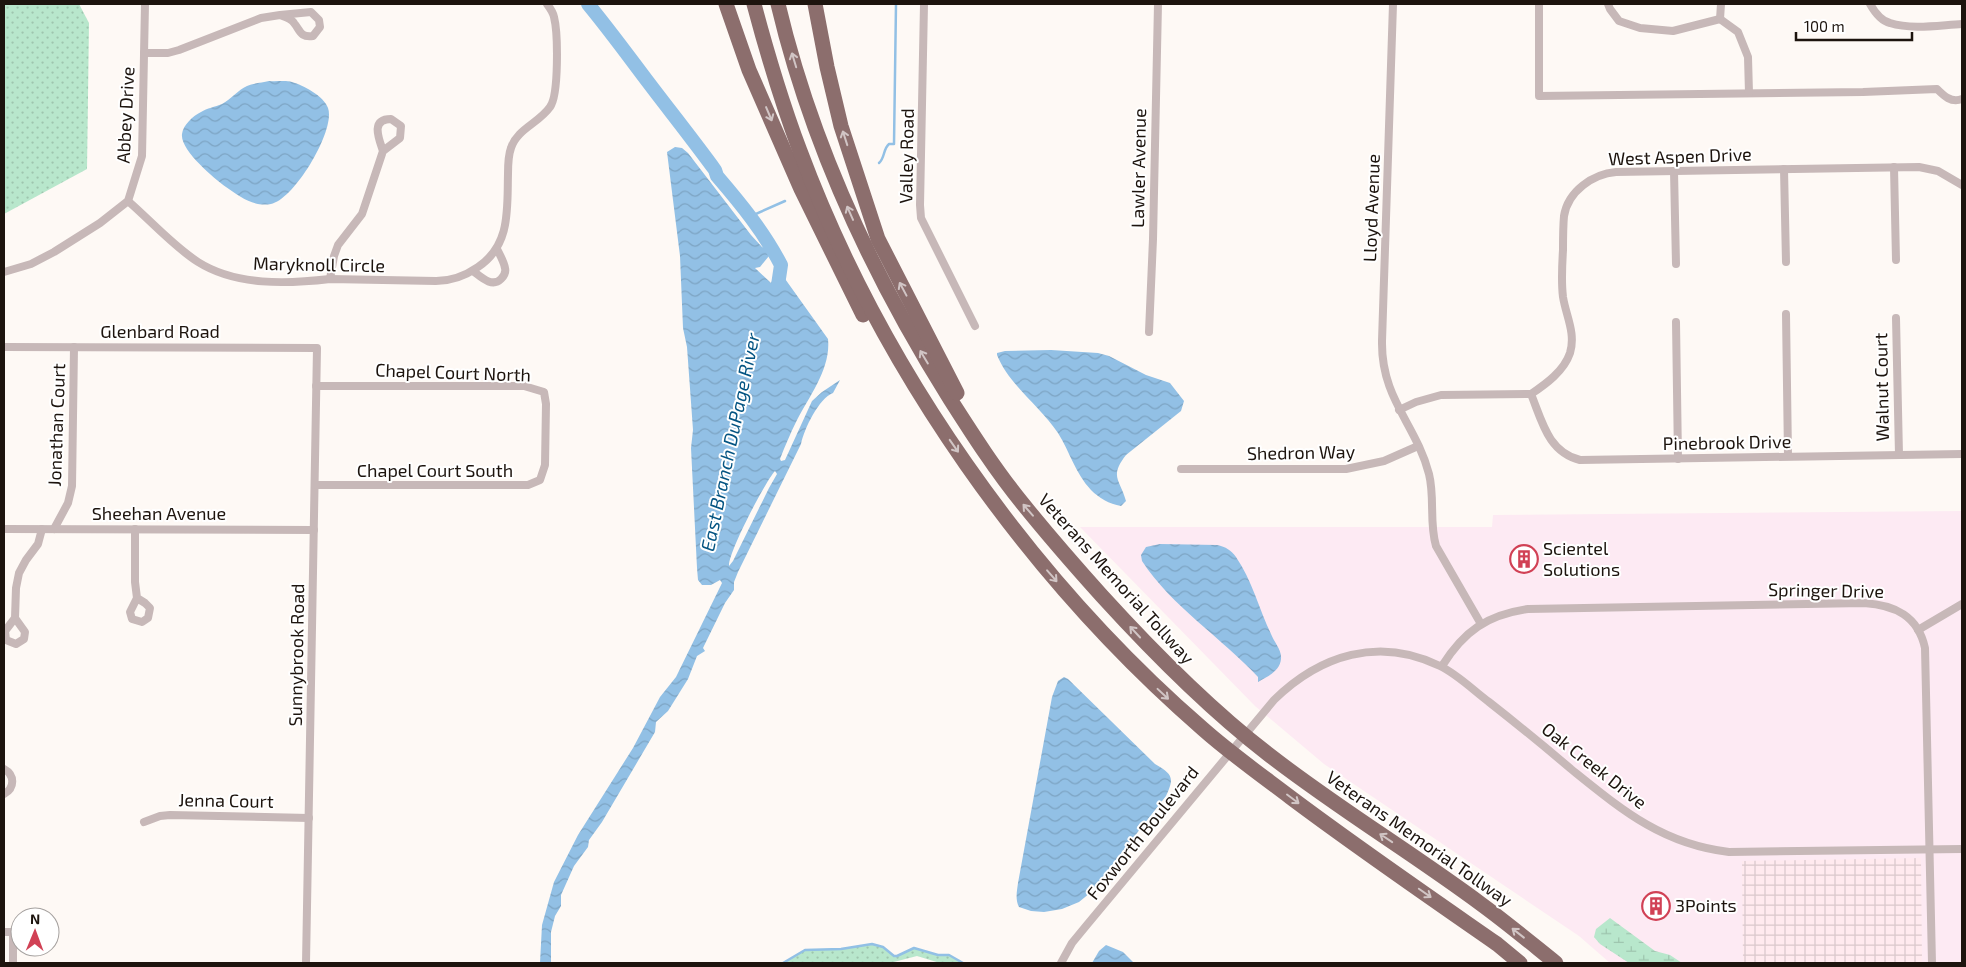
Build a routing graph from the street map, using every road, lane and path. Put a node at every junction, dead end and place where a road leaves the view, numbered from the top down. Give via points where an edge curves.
1 (145, 4) edge
2 (547, 4) edge
3 (726, 4) edge
4 (754, 4) edge
5 (778, 4) edge
6 (815, 4) edge
7 (924, 4) edge
8 (1158, 4) edge
9 (1393, 4) edge
10 (1539, 4) edge
11 (1608, 4) edge
12 (1721, 4) edge
13 (1870, 4) edge
14 (280, 14) junction
15 (1720, 19) junction
16 (1962, 24) edge
17 (144, 53) junction
18 (1750, 93) junction
19 (1962, 99) edge
20 (383, 151) dead end
21 (1894, 167) junction
22 (1784, 169) junction
23 (1674, 171) junction
24 (1962, 185) edge
25 (128, 201) junction
26 (497, 249) junction
27 (1896, 260) dead end
28 (1786, 262) dead end
29 (1676, 264) dead end
30 (473, 271) junction
31 (4, 272) edge
32 (330, 279) junction
33 (1786, 314) dead end
34 (1896, 318) dead end
35 (1676, 322) dead end
36 (975, 326) dead end
37 (1149, 332) dead end
38 (4, 347) edge
39 (74, 347) junction
40 (317, 348) joint
41 (316, 386) junction
42 (1531, 394) junction
43 (927, 406) junction
44 (1399, 410) junction
45 (545, 436) joint
46 (979, 442) junction
47 (1418, 446) junction
48 (1962, 454) edge
49 (1899, 455) junction
50 (1788, 456) junction
51 (1678, 459) junction
52 (1181, 469) dead end
53 (314, 485) junction
54 (4, 529) edge
55 (42, 529) junction
56 (54, 529) junction
57 (135, 529) junction
58 (314, 530) junction
59 (137, 598) dead end
60 (1962, 604) edge
61 (15, 618) dead end
62 (1481, 624) junction
63 (1918, 630) junction
64 (1442, 666) junction
65 (1253, 725) joint
66 (4, 769) edge
67 (4, 794) edge
68 (309, 818) junction
69 (144, 822) dead end
70 (1928, 849) junction
71 (1962, 849) edge
72 (4, 932) edge
73 (13, 963) edge
74 (306, 963) edge
75 (1061, 963) edge
76 (1520, 963) edge
77 (1556, 963) edge
78 (1932, 963) edge

1 - 17 street, Abbey Drive
2 - 26 street, Maryknoll Circle via 554,14 556,34 554,99 551,107 516,137 510,148 506,222
3 -> 43 highway via 749,70 835,261 860,311 908,391
4 - 43 highway via 790,122 830,223 868,304
46 -> 5 highway, Veterans Memorial Tollway via 916,343 852,216 806,100
46 -> 6 highway via 878,239 841,126
7 - 36 street, Valley Road via 922,218
8 - 37 street, Lawler Avenue
9 - 44 street, Lloyd Avenue via 1382,351 1386,380
10 - 18 street via 1539,96
11 - 15 street via 1619,22 1640,28 1673,31
12 - 15 street
13 - 16 street via 1888,23 1907,26
14 - 14 street via 305,36 316,34 320,27 320,20 311,12
14 - 17 street via 261,18 179,50
15 - 18 street via 1738,32 1748,57
17 - 25 street, Abbey Drive via 142,156
18 - 19 street via 1937,89 1948,99
20 - 32 street via 362,214 338,246
21 - 22 street, West Aspen Drive
21 - 24 street, West Aspen Drive via 1933,170
21 - 27 street
22 - 23 street, West Aspen Drive
22 - 28 street
23 - 29 street
23 - 42 street, West Aspen Drive via 1604,173 1580,187 1568,204 1564,216 1562,275 1563,298 1571,329 1571,350 1566,363
25 - 31 street via 54,252 31,264
25 - 32 street, Maryknoll Circle via 192,257 222,274 257,281
26 - 30 street, Maryknoll Circle
26 - 30 street via 505,266 502,278 490,282
30 - 32 street, Maryknoll Circle via 443,281
33 - 50 street
34 - 49 street, Walnut Court
35 - 51 street
38 - 39 street, Glenbard Road
39 - 40 street, Glenbard Road
39 - 56 street, Jonathan Court via 72,486 66,507
40 - 41 street, Sunnybrook Road
41 - 45 street, Chapel Court North via 528,387 544,392
41 - 53 street, Sunnybrook Road
42 - 44 street via 1441,396
42 - 51 street, Pinebrook Drive via 1553,444 1573,458 1593,461
43 -> 76 highway via 996,506 1055,580 1140,671 1206,732 1254,770
44 - 47 street, Lloyd Avenue
45 - 53 street, Chapel Court South via 545,465 540,480 528,485
77 -> 46 highway, Veterans Memorial Tollway via 1480,903 1268,754 1221,715 1149,647 1070,561 1021,502
47 - 52 street, Shedron Way via 1384,461 1346,469
47 - 62 street, Lloyd Avenue via 1430,481 1436,546
48 - 49 street, Pinebrook Drive
49 - 50 street, Pinebrook Drive
50 - 51 street, Pinebrook Drive
53 - 58 street, Sunnybrook Road
54 - 55 street, Sheehan Avenue
55 - 56 street, Sheehan Avenue
55 - 61 street via 38,544 20,573
56 - 57 street, Sheehan Avenue
57 - 58 street, Sheehan Avenue
57 - 59 street
58 - 68 street, Sunnybrook Road
60 - 63 street
62 - 63 street, Springer Drive via 1511,611 1528,609 1864,603 1890,606 1906,616
62 - 64 street, Springer Drive via 1457,644
63 - 70 street, Springer Drive via 1926,659
64 - 65 street, Oak Creek Drive via 1416,656 1389,652 1366,652 1336,658 1309,671 1289,686
64 - 70 street, Oak Creek Drive via 1618,808 1652,830 1675,840 1729,852
65 - 75 street, Foxworth Boulevard via 1072,943
66 - 67 street via 11,774 13,783
68 - 69 street, Jenna Court via 170,815
68 - 74 street, Sunnybrook Road
70 - 71 street, Oak Creek Drive
70 - 78 street, Springer Drive
72 - 73 street via 13,932

